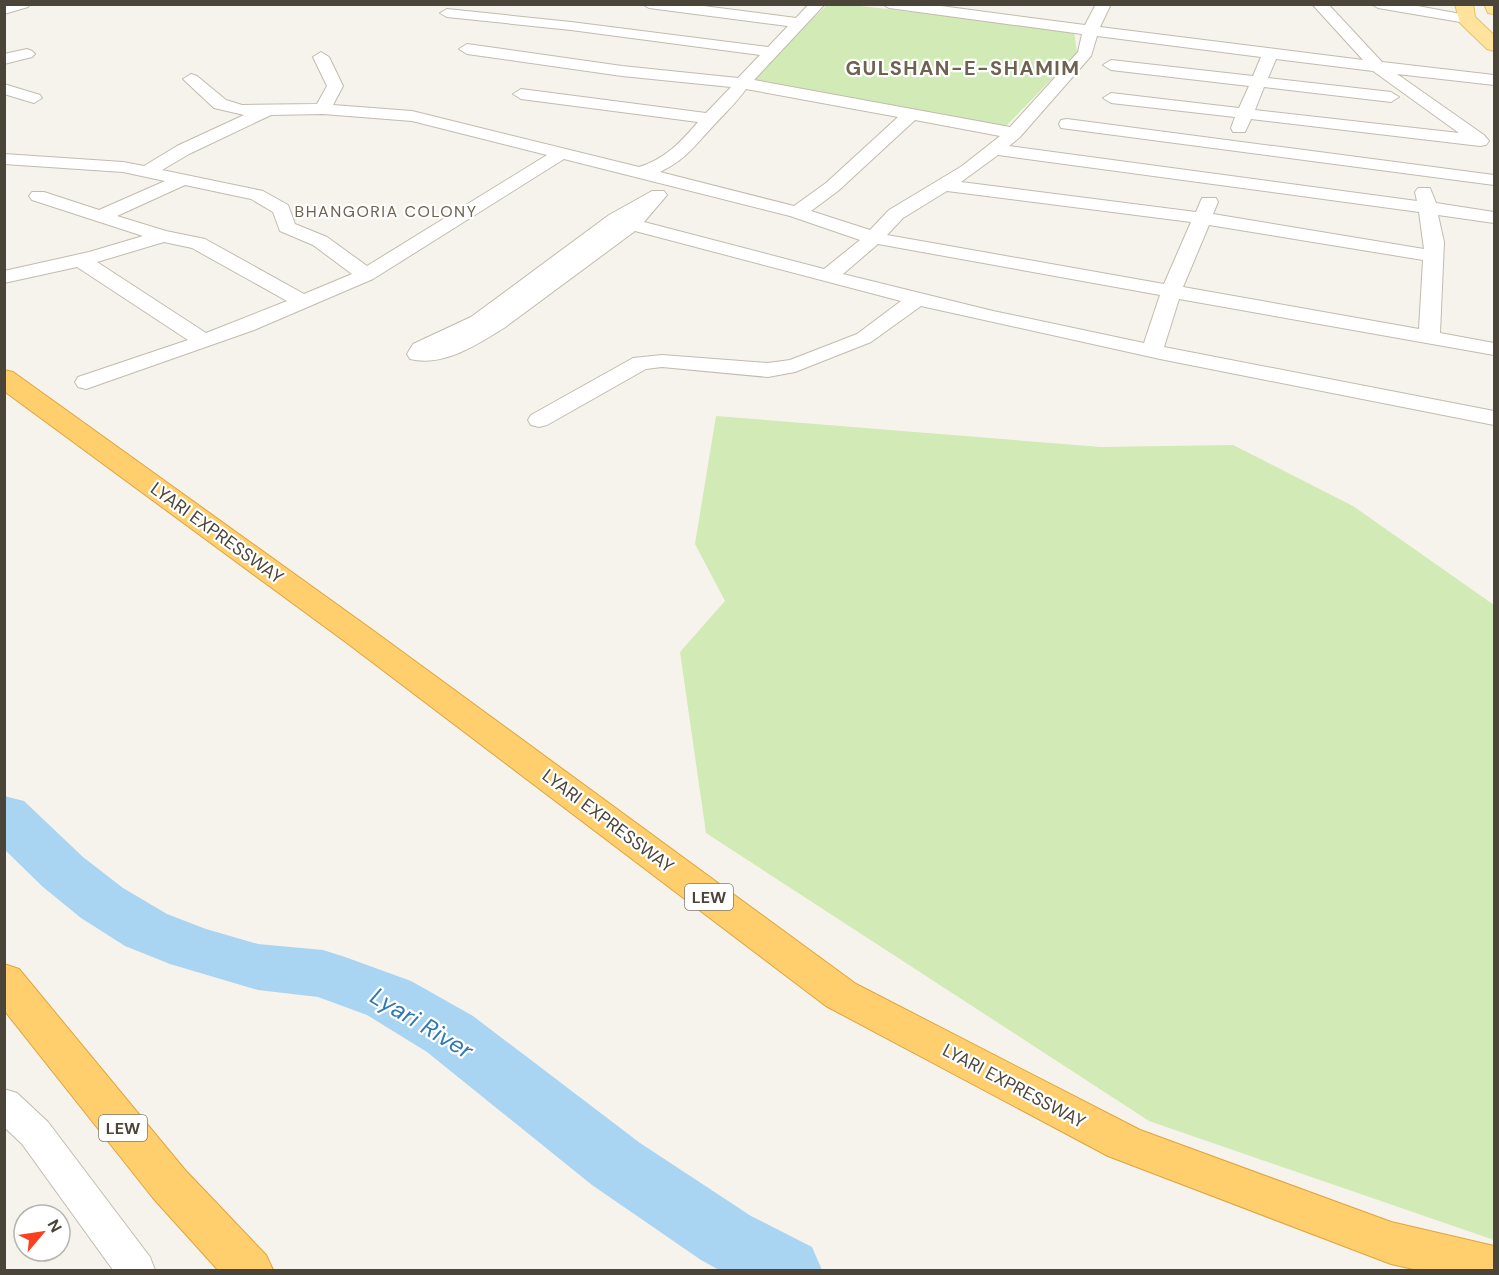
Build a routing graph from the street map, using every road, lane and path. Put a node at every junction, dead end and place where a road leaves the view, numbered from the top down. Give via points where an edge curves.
1 (23, 4) edge
2 (649, 4) edge
3 (818, 4) edge
4 (1104, 4) edge
5 (1319, 4) edge
6 (1378, 4) edge
7 (894, 5) edge
8 (692, 7) edge
9 (4, 10) edge
10 (468, 10) edge
11 (986, 11) edge
12 (1465, 12) edge
13 (447, 13) dead end
14 (800, 23) junction
15 (1090, 31) junction
16 (657, 39) junction
17 (1494, 45) edge
18 (467, 49) dead end
19 (772, 52) junction
20 (27, 54) dead end
21 (1270, 54) junction
22 (321, 57) dead end
23 (4, 59) edge
24 (1111, 65) dead end
25 (1378, 67) junction
26 (622, 71) junction
27 (191, 80) dead end
28 (1494, 80) edge
29 (742, 83) junction
30 (1258, 83) junction
31 (4, 89) edge
32 (1396, 91) junction
33 (521, 94) dead end
34 (34, 98) dead end
35 (1111, 98) dead end
36 (586, 104) junction
37 (269, 109) junction
38 (323, 109) junction
39 (1246, 113) junction
40 (911, 114) junction
41 (710, 118) junction
42 (1067, 124) dead end
43 (1014, 133) junction
44 (1410, 133) junction
45 (1232, 146) junction
46 (1487, 146) edge
47 (995, 149) junction
48 (562, 153) junction
49 (4, 159) edge
50 (148, 171) junction
51 (640, 172) junction
52 (1421, 172) junction
53 (184, 179) junction
54 (1218, 180) junction
55 (1494, 180) edge
56 (944, 185) junction
57 (38, 196) dead end
58 (1426, 206) junction
59 (797, 212) junction
60 (100, 217) junction
61 (1494, 217) edge
62 (1202, 218) junction
63 (632, 224) junction
64 (163, 236) junction
65 (874, 238) junction
66 (1432, 256) junction
67 (80, 260) junction
68 (366, 275) junction
69 (828, 276) junction
70 (4, 277) edge
71 (1171, 292) junction
72 (916, 300) junction
73 (303, 302) junction
74 (1429, 337) junction
75 (204, 341) junction
76 (1494, 349) edge
77 (1152, 350) junction
78 (4, 378) edge
79 (86, 382) dead end
80 (1494, 418) edge
81 (539, 420) dead end
82 (4, 980) edge
83 (4, 1104) edge
84 (1494, 1267) edge
85 (136, 1270) edge
86 (249, 1270) edge

1 - 9 street
2 - 8 street
3 - 14 street
4 - 15 street
5 - 25 street
6 - 12 street
7 - 11 street
8 - 14 street
8 - 16 street
10 - 13 street
10 - 16 street via 569,19
11 - 15 street
12 - 17 main road
14 - 19 street
15 - 21 street
15 - 43 street via 1086,53
16 - 19 street
16 - 26 street
18 - 26 street
19 - 29 street
20 - 23 street
21 - 25 street
21 - 30 street
22 - 38 street via 335,86
24 - 30 street
25 - 28 street
25 - 32 street
26 - 29 street
26 - 36 street
27 - 37 street via 220,104 241,110
29 - 40 street
29 - 41 street
30 - 32 street
30 - 39 street
31 - 34 street
32 - 44 street
32 - 46 street
33 - 36 street
35 - 39 street
36 - 41 street
37 - 38 street
37 - 50 street
38 - 48 street via 412,116
39 - 44 street
39 - 45 street
40 - 43 street
40 - 59 street via 832,187
41 - 51 street via 683,151
42 - 45 street
43 - 47 street
44 - 46 street
44 - 52 street
45 - 52 street
45 - 54 street
47 - 54 street
47 - 56 street
48 - 51 street
48 - 68 street
49 - 50 street
50 - 53 street
51 - 59 street
52 - 55 street
52 - 58 street
53 - 60 street
53 - 68 street via 257,195 281,209 287,227 320,241
54 - 58 street
54 - 62 street
56 - 62 street
56 - 65 street via 896,214
57 - 60 street
58 - 61 street
58 - 66 street via 1434,242
59 - 65 street
60 - 64 street
62 - 66 street
62 - 71 street
63 - 63 street via 476,336 430,356 418,354 478,321 616,219 658,195
63 - 69 street
64 - 67 street
64 - 73 street via 198,243
65 - 69 street
65 - 71 street
66 - 74 street
67 - 70 street
67 - 75 street
68 - 73 street
69 - 72 street
71 - 74 street
71 - 77 street
72 - 77 street
72 - 81 street via 864,338 795,366 768,370 662,361 642,363
73 - 75 street
74 - 76 street
75 - 79 street
77 - 80 street
78 - 84 highway, LYARI EXPRESSWAY / LEW via 841,995 1124,1143 1391,1243
82 - 86 highway, LEW via 169,1184
83 - 85 street via 35,1133

